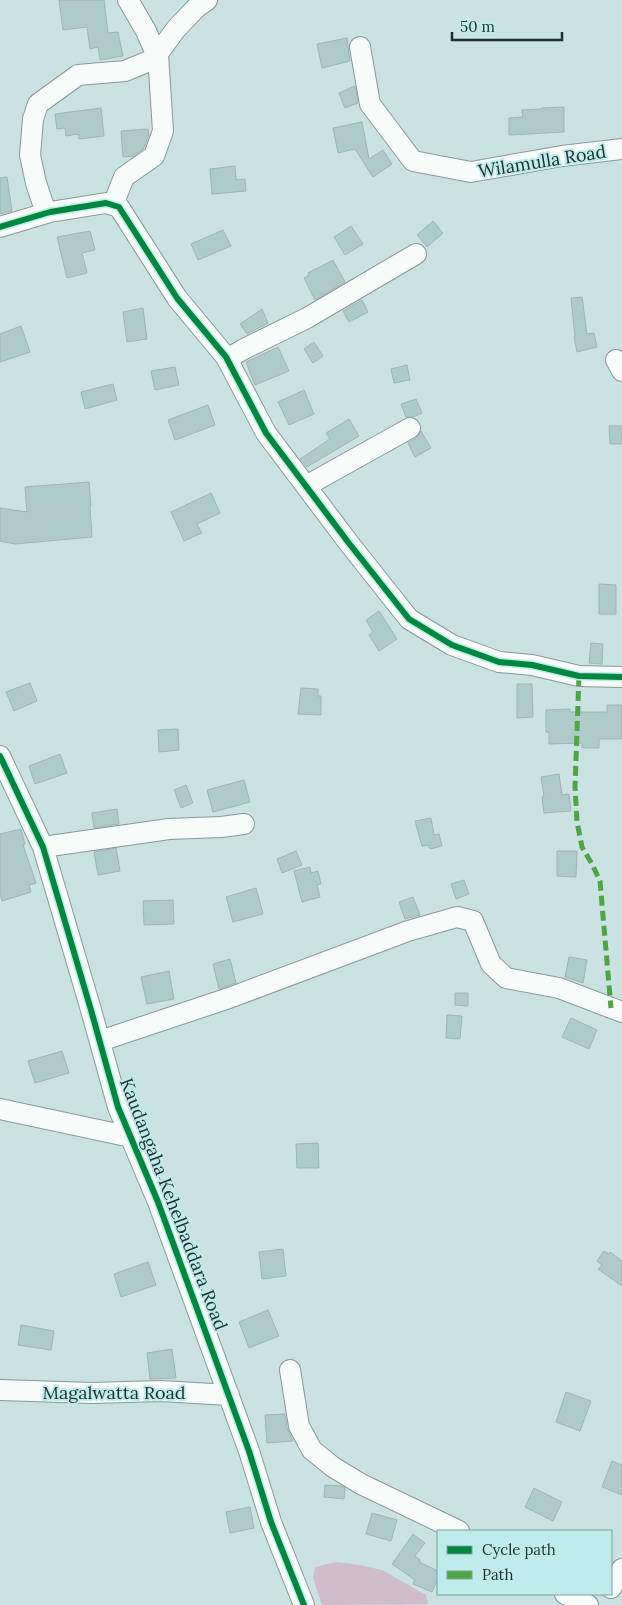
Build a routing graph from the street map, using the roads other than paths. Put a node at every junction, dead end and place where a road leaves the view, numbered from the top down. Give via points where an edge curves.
1 (128, 0) edge
2 (207, 0) edge
3 (360, 47) dead end
4 (158, 55) junction
5 (622, 149) edge
6 (113, 205) junction
7 (46, 213) junction
8 (0, 226) edge
9 (416, 254) dead end
10 (227, 359) junction
11 (410, 428) dead end
12 (306, 486) junction
13 (622, 677) edge
14 (0, 756) edge
15 (244, 824) dead end
16 (43, 847) junction
17 (622, 1012) edge
18 (100, 1041) junction
19 (0, 1109) edge
20 (131, 1137) junction
21 (290, 1370) dead end
22 (0, 1390) edge
23 (229, 1395) junction
24 (457, 1530) edge
25 (622, 1569) edge
26 (612, 1586) edge
27 (567, 1595) edge
28 (304, 1605) edge
29 (588, 1605) edge

1 - 4 street
2 - 4 street via 176,29
3 - 5 street, Wilamulla Road via 370,104 414,161 471,172
4 - 6 street via 162,132 154,156 124,177
4 - 7 street via 125,71 78,74 38,104 33,119 30,155
6 - 7 street via 106,203
6 - 10 street via 119,207 177,298
7 - 8 street
9 - 10 street via 307,318
10 - 12 street via 266,433
11 - 12 street
12 - 13 street via 409,619 452,645 499,662 532,665 579,676
14 - 16 street, Kaudangaha Kehelbaddara Road
15 - 16 street via 169,829
16 - 18 street, Kaudangaha Kehelbaddara Road
17 - 18 street via 559,988 506,978 491,964 473,921 457,917 408,931 229,998
18 - 20 street, Kaudangaha Kehelbaddara Road via 118,1107
19 - 20 street
20 - 23 street, Kaudangaha Kehelbaddara Road
21 - 24 street via 299,1426 312,1450 361,1484
22 - 23 street, Magalwatta Road via 92,1393 161,1390
23 - 28 street, Kaudangaha Kehelbaddara Road via 271,1522
25 - 26 street
27 - 29 street

